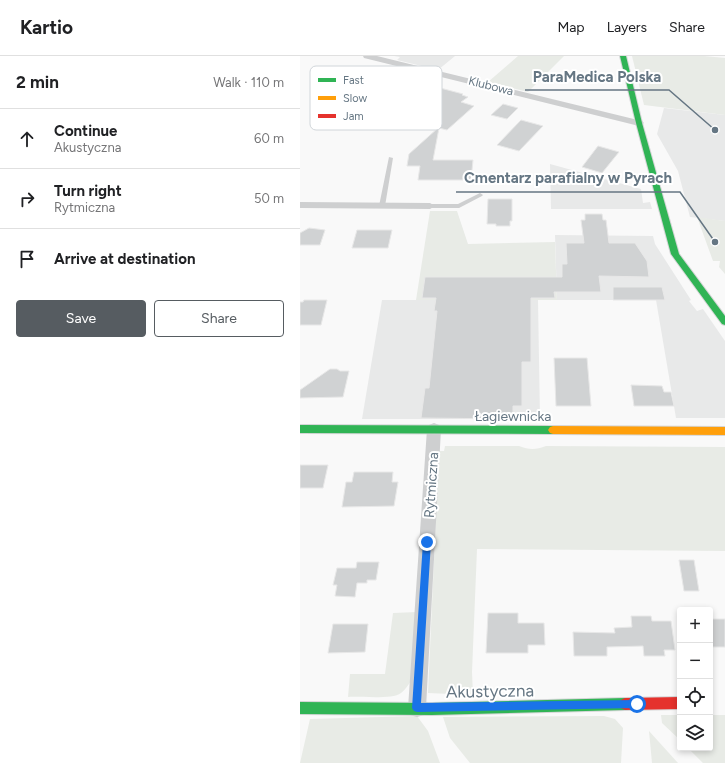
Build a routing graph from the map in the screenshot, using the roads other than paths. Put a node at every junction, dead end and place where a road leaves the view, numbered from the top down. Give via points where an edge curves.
1 (367, 56) edge
2 (623, 56) edge
3 (408, 66) edge
4 (442, 74) edge
5 (639, 123) junction
6 (391, 158) dead end
7 (480, 195) dead end
8 (300, 205) edge
9 (382, 206) junction
10 (430, 206) joint
11 (725, 322) edge
12 (300, 429) edge
13 (434, 429) junction
14 (725, 431) edge
15 (677, 703) edge
16 (300, 708) edge
17 (417, 708) junction

1 - 3 street, Klubowa
2 - 5 street
4 - 5 street, Klubowa
5 - 11 street via 675,254
6 - 9 lane
7 - 10 lane via 459,206
8 - 9 street
9 - 10 street
12 - 13 street, Łagiewnicka
13 - 14 street, Łagiewnicka
13 - 17 street, Rytmiczna
15 - 17 street, Akustyczna
16 - 17 street, Akustyczna

